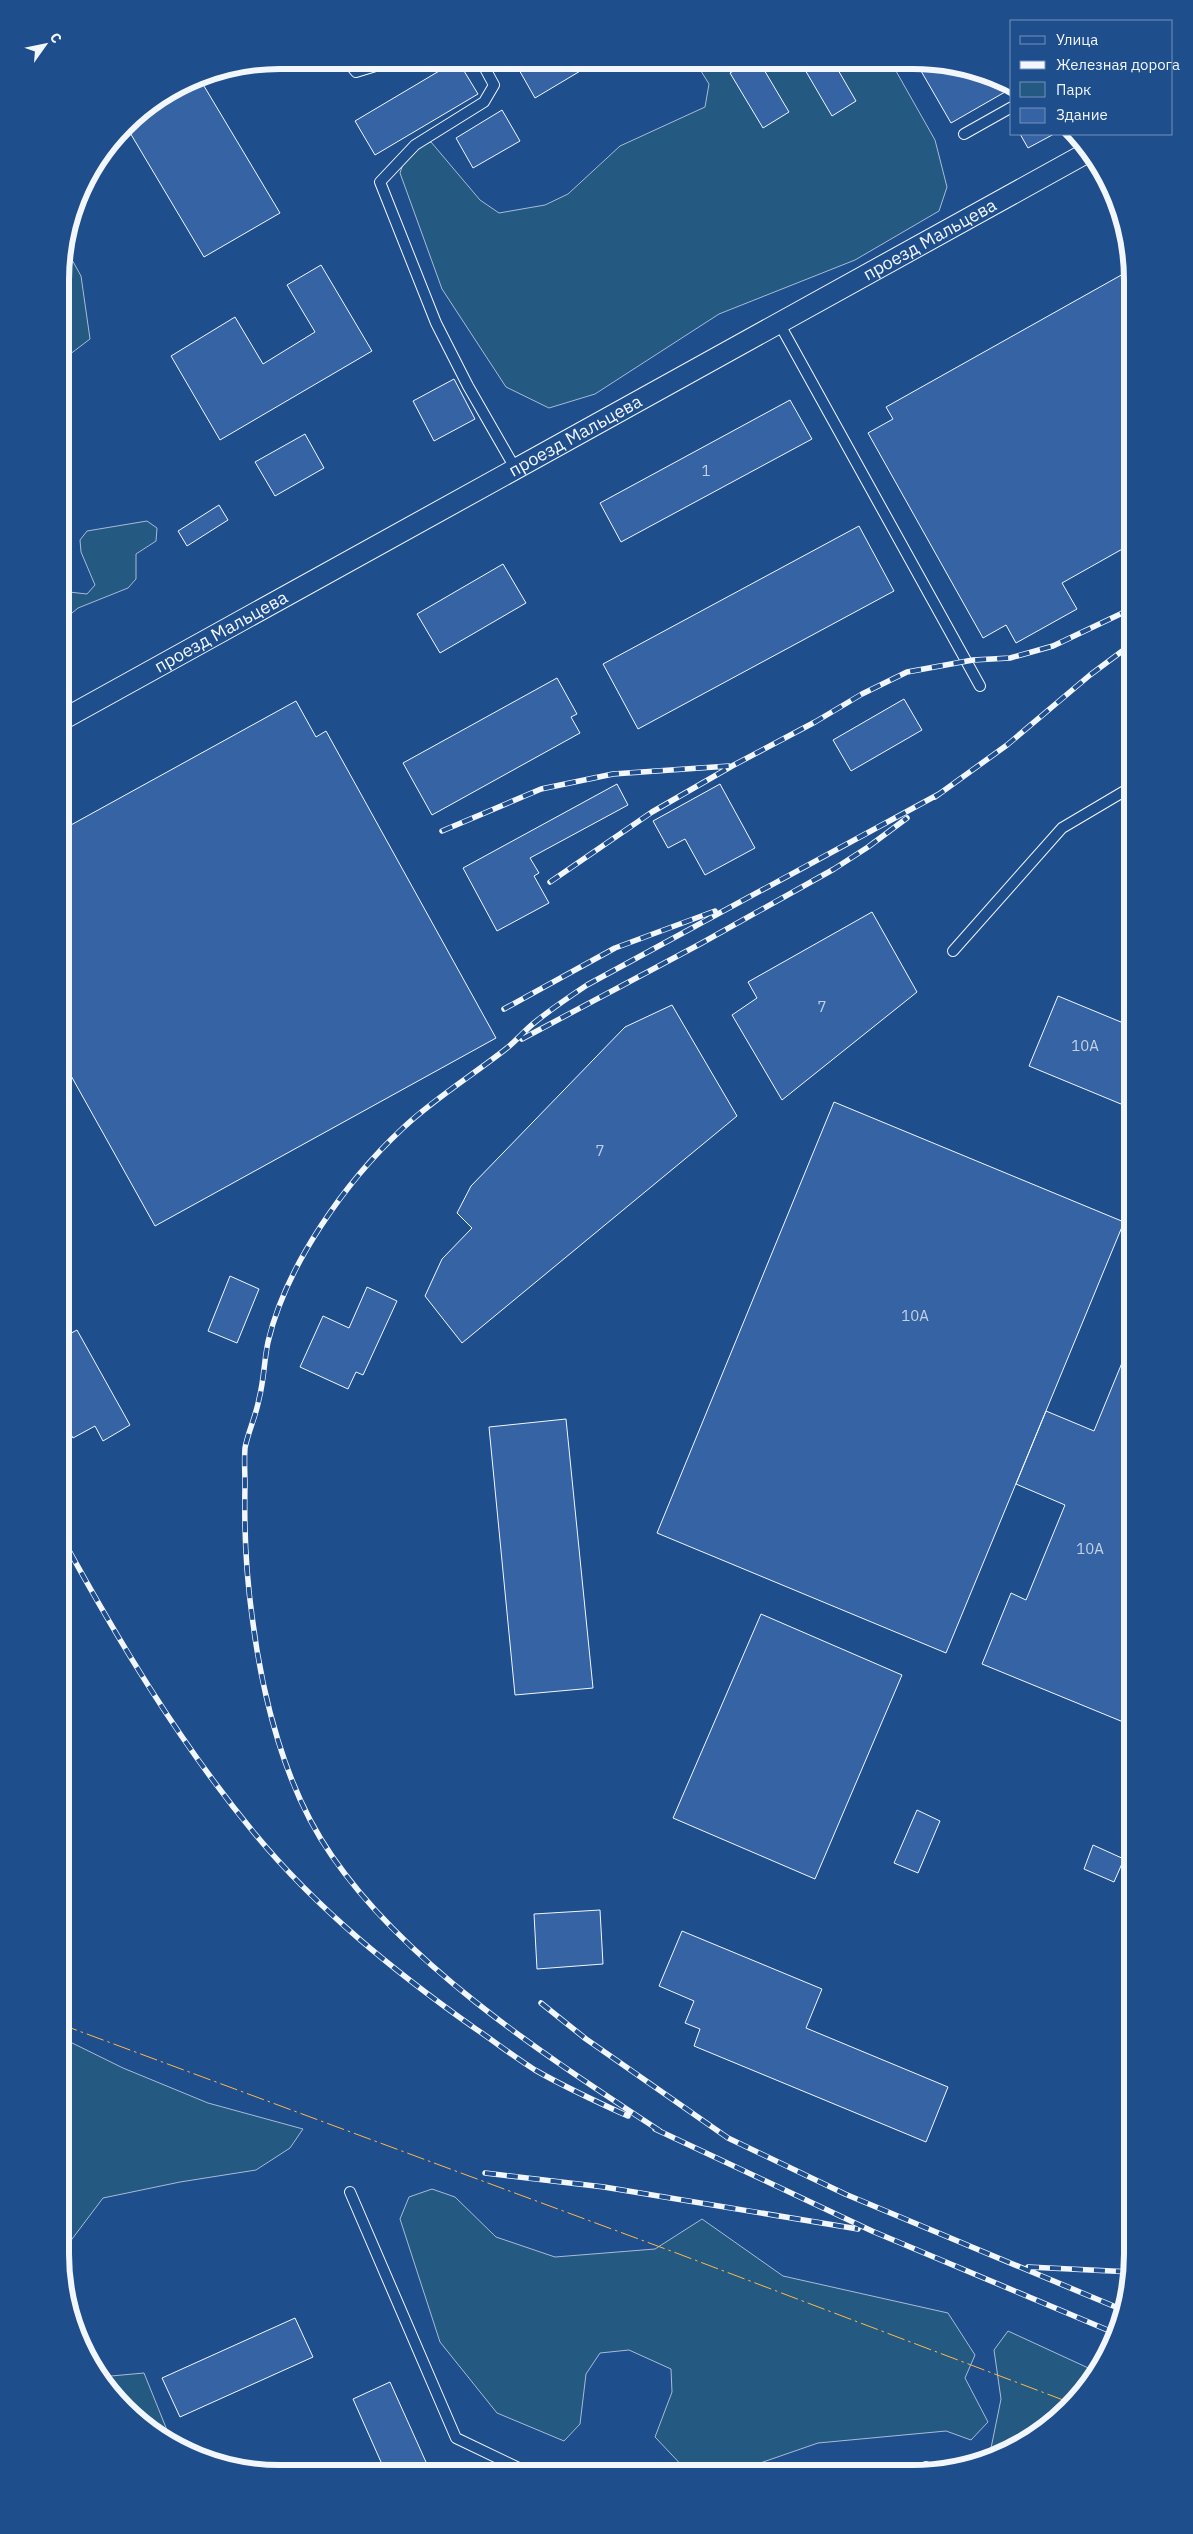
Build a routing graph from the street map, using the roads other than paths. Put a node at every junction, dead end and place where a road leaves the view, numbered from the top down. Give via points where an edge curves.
1 (354, 69) edge
2 (366, 69) edge
3 (485, 69) edge
4 (1010, 107) edge
5 (964, 134) dead end
6 (1084, 155) edge
7 (779, 323) junction
8 (515, 468) junction
9 (980, 686) dead end
10 (69, 716) edge
11 (1124, 791) edge
12 (953, 950) dead end
13 (350, 2192) dead end
14 (512, 2465) edge

1 - 2 lane via 356,72
3 - 8 lane via 494,85 484,102 415,145 380,182 436,323
4 - 5 lane
6 - 7 street, проезд Мальцева
7 - 8 street, проезд Мальцева
7 - 9 lane
8 - 10 street, проезд Мальцева
11 - 12 lane via 1062,828
13 - 14 lane via 456,2438

